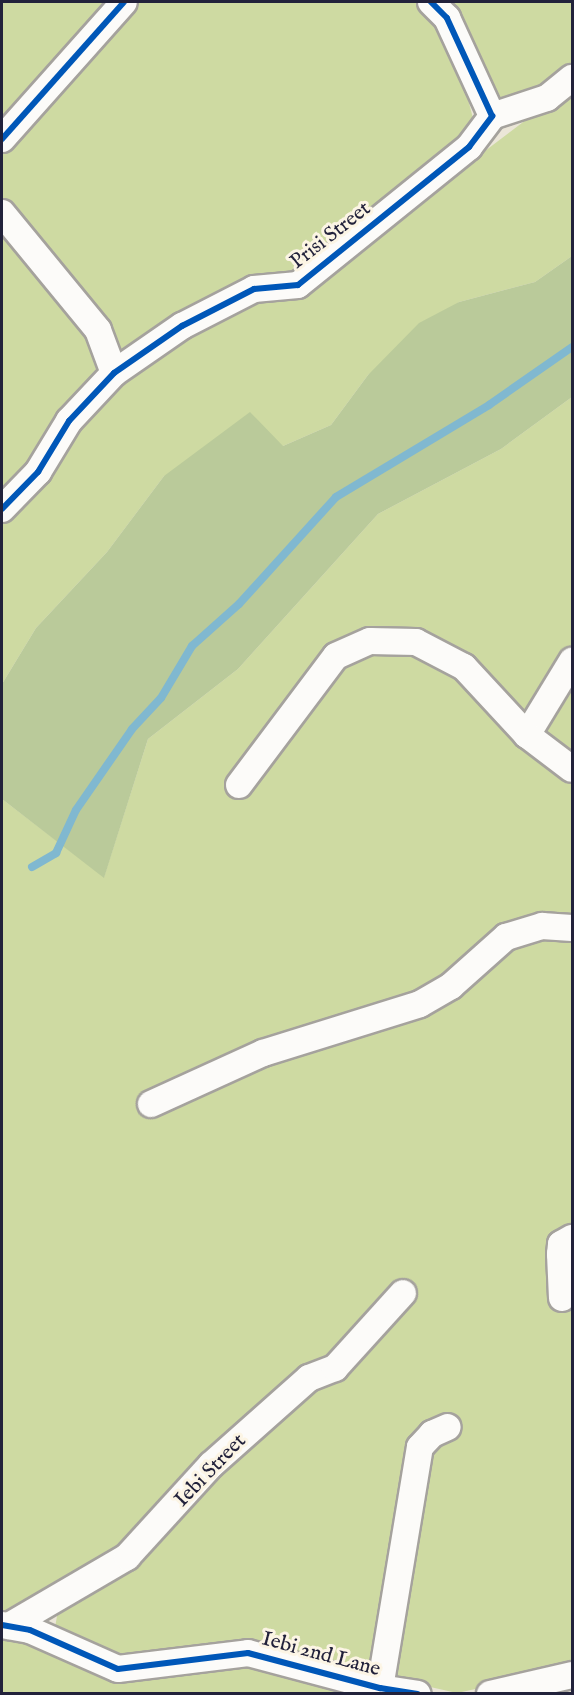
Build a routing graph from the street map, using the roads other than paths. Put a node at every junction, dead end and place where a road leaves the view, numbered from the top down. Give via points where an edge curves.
1 (124, 2) edge
2 (431, 2) edge
3 (573, 78) edge
4 (492, 116) junction
5 (2, 139) edge
6 (2, 213) edge
7 (114, 374) junction
8 (2, 509) edge
9 (573, 661) edge
10 (527, 735) junction
11 (573, 769) edge
12 (239, 785) dead end
13 (573, 928) edge
14 (151, 1104) dead end
15 (573, 1238) edge
16 (403, 1293) dead end
17 (562, 1298) dead end
18 (448, 1427) dead end
19 (5, 1626) edge
20 (573, 1675) edge
21 (401, 1692) edge
22 (490, 1694) edge

1 - 5 street
2 - 4 street via 447,18
3 - 4 street via 547,98
4 - 7 street, Prisi Street via 469,147 298,285 254,289 182,326
6 - 7 street via 98,330
7 - 8 street, Prisi Street via 69,421 38,472
9 - 10 street
10 - 11 street
10 - 12 street via 464,666 416,642 370,641 336,656
13 - 14 street via 542,926 506,937 451,986 420,1005 263,1053
15 - 17 street via 561,1244
16 - 19 street, Iebi Street via 335,1368 309,1378 211,1465 127,1557
18 - 21 street via 432,1434 420,1447
19 - 21 street, Iebi 2nd Lane via 30,1630 118,1669 248,1653
20 - 22 street

